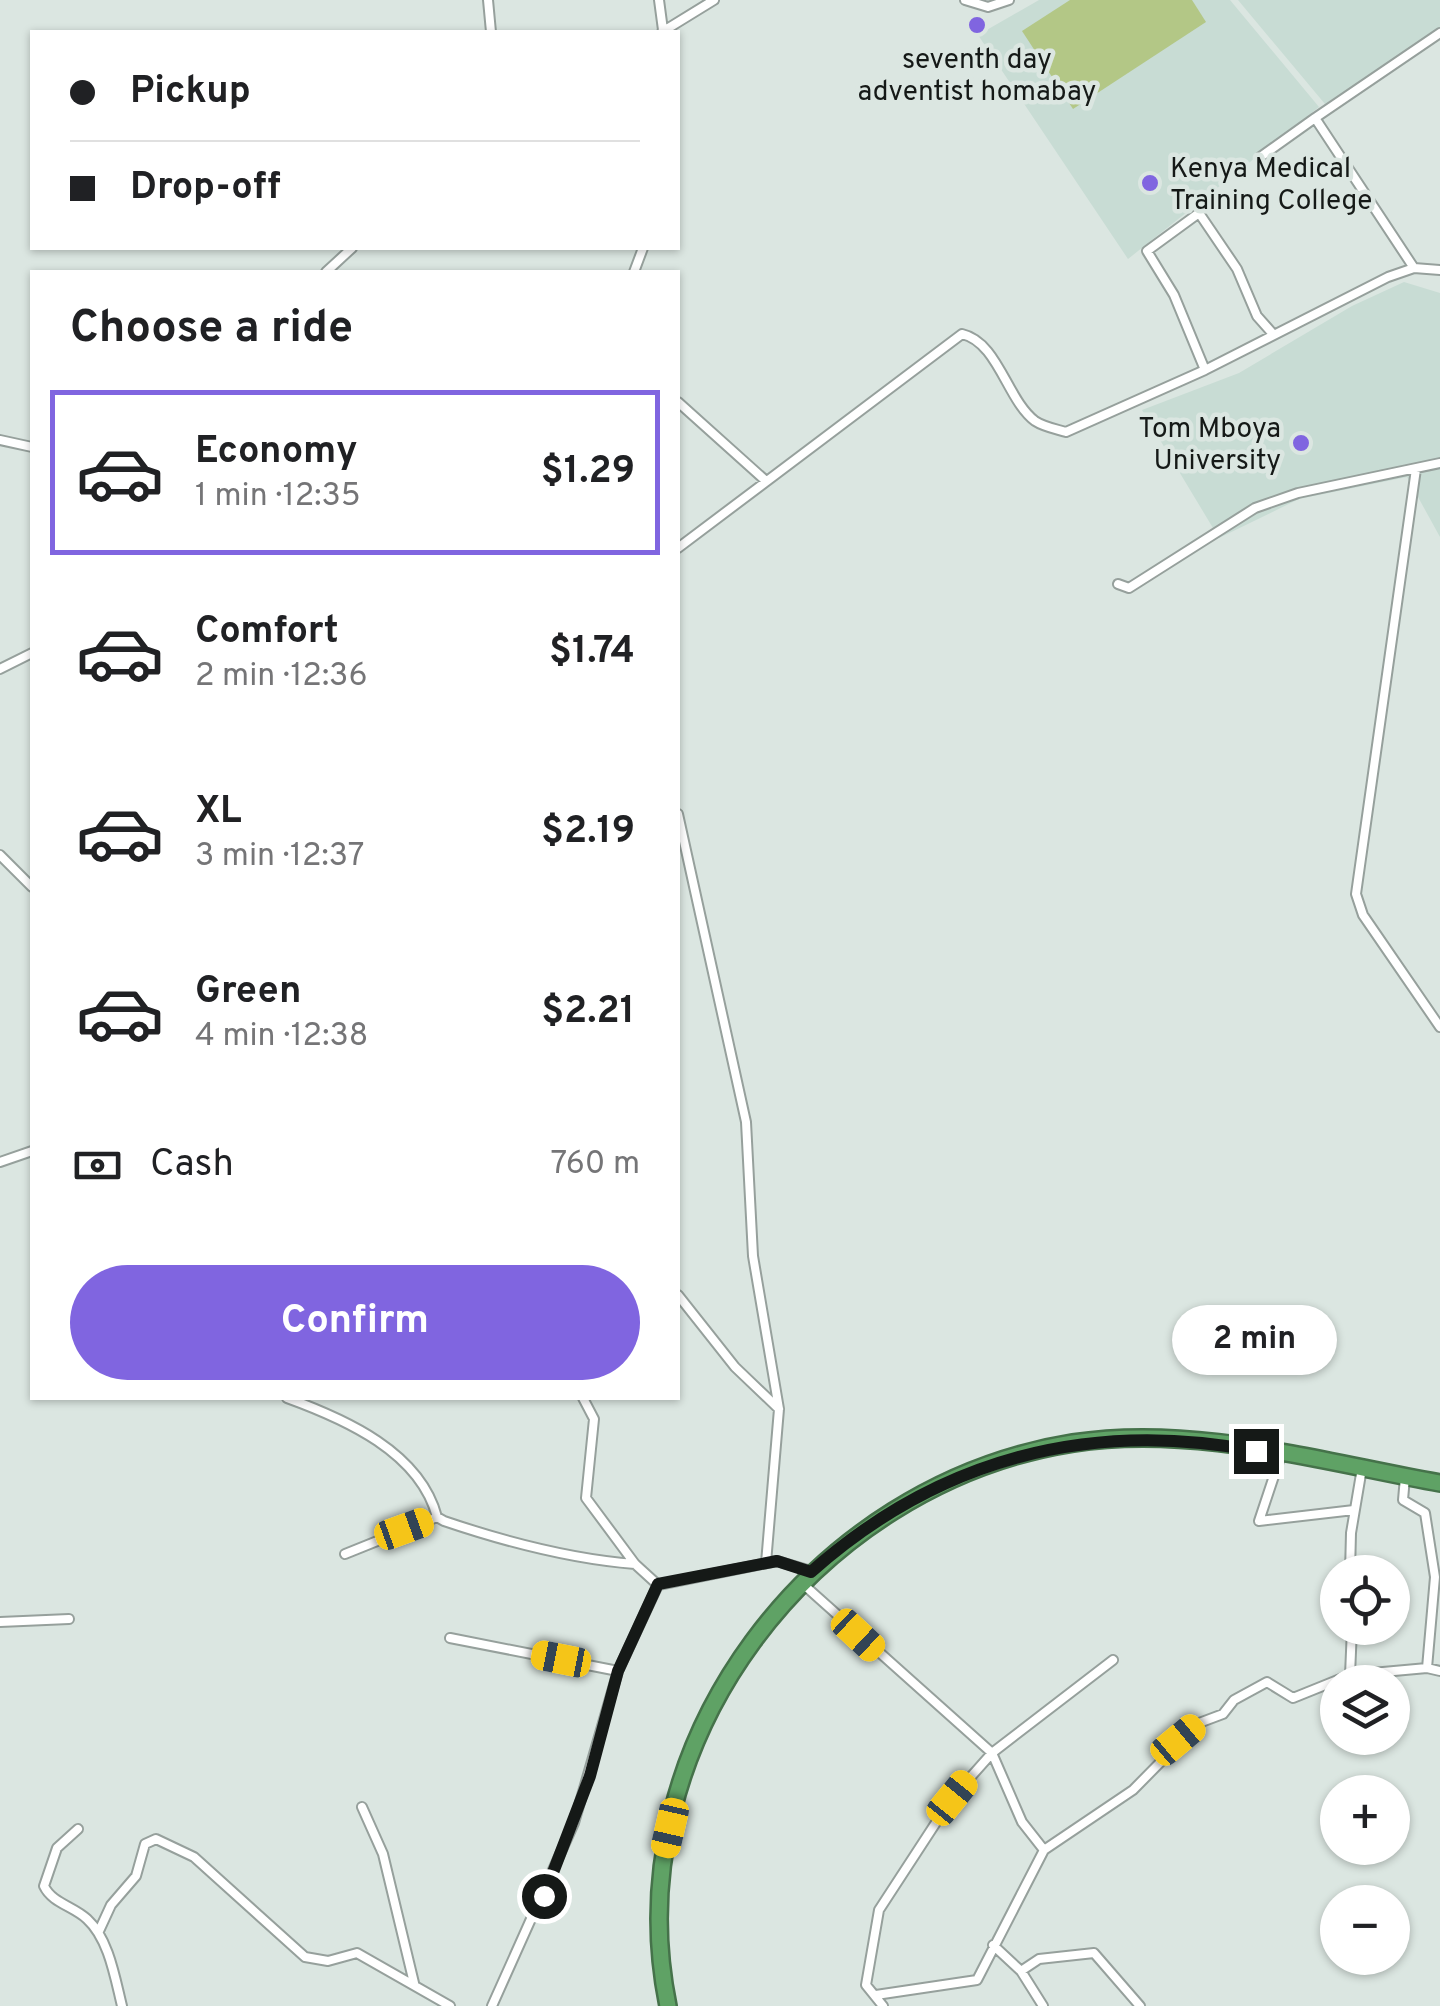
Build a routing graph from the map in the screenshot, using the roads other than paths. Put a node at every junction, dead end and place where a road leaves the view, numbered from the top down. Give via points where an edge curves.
1 (488, 0) edge
2 (659, 0) edge
3 (714, 0) edge
4 (965, 0) edge
5 (1008, 0) edge
6 (491, 30) edge
7 (662, 30) edge
8 (664, 30) edge
9 (1438, 39) edge
10 (1315, 118) junction
11 (1258, 158) dead end
12 (350, 250) edge
13 (1414, 268) junction
14 (328, 270) edge
15 (1440, 270) edge
16 (1273, 334) junction
17 (1204, 370) junction
18 (680, 404) edge
19 (0, 440) edge
20 (30, 447) edge
21 (1440, 463) edge
22 (1416, 469) junction
23 (766, 481) junction
24 (680, 546) edge
25 (1118, 584) dead end
26 (30, 654) edge
27 (0, 669) edge
28 (680, 823) edge
29 (0, 855) edge
30 (30, 884) edge
31 (1440, 1027) edge
32 (30, 1152) edge
33 (0, 1162) edge
34 (680, 1298) edge
35 (292, 1400) edge
36 (584, 1400) edge
37 (778, 1409) junction
38 (1282, 1455) junction
39 (1362, 1468) junction
40 (1405, 1477) junction
41 (1440, 1483) edge
42 (1354, 1510) junction
43 (437, 1517) junction
44 (344, 1554) dead end
45 (1351, 1555) edge
46 (766, 1563) junction
47 (635, 1564) junction
48 (806, 1577) junction
49 (658, 1584) junction
50 (69, 1619) dead end
51 (0, 1622) edge
52 (450, 1638) dead end
53 (1113, 1660) dead end
54 (1427, 1668) junction
55 (1410, 1670) edge
56 (618, 1671) junction
57 (1440, 1671) edge
58 (1320, 1688) edge
59 (992, 1752) junction
60 (362, 1807) dead end
61 (78, 1829) dead end
62 (1044, 1850) junction
63 (98, 1931) junction
64 (993, 1945) junction
65 (1021, 1971) junction
66 (414, 1982) junction
67 (876, 1995) junction
68 (122, 2006) edge
69 (450, 2006) edge
70 (492, 2006) edge
71 (668, 2006) edge
72 (884, 2006) edge
73 (1043, 2006) edge
74 (1140, 2006) edge

1 - 6 street
2 - 7 street
3 - 8 street
4 - 5 street via 988,7
9 - 10 street
10 - 11 street
10 - 13 street
12 - 14 street
13 - 15 street
13 - 16 street
16 - 17 street
16 - 17 street via 1199,213 1147,251 1174,295
17 - 23 street via 1066,432 1034,420 985,351 962,334
18 - 23 street
19 - 20 street
21 - 22 street
22 - 25 street via 1269,503 1129,588
22 - 31 street via 1356,894
23 - 24 street
26 - 27 street
28 - 37 street via 746,1122 752,1256
29 - 30 street
32 - 33 street
34 - 37 street
35 - 43 street via 341,1418 383,1447 429,1489
36 - 47 street via 594,1419 586,1498
37 - 46 street
38 - 39 highway
38 - 42 street via 1259,1521
38 - 48 highway via 1130,1439 1028,1452 908,1501
39 - 40 highway
39 - 42 street
40 - 41 highway
40 - 54 street via 1402,1500 1425,1513 1435,1577
42 - 45 street
43 - 44 street
43 - 47 street via 505,1542
46 - 48 street via 786,1562
46 - 49 street
47 - 49 street
48 - 59 street
48 - 71 highway via 740,1657 684,1770 661,1894
49 - 56 street
50 - 51 street
52 - 56 street
53 - 59 street
54 - 55 street
54 - 57 street
56 - 70 street via 574,1824
58 - 62 street via 1293,1698 1260,1684 1223,1714 1199,1722 1133,1790
59 - 62 street via 1022,1822
59 - 67 street via 929,1830 880,1910 866,1985
60 - 66 street via 383,1854
61 - 63 street via 57,1848 44,1886
62 - 64 street
63 - 66 street via 136,1876 148,1840 156,1840 194,1857 305,1958 328,1961 356,1953
63 - 68 street
64 - 65 street
64 - 67 street via 972,1982
65 - 73 street
65 - 74 street via 1039,1959 1094,1953
66 - 69 street
67 - 72 street

